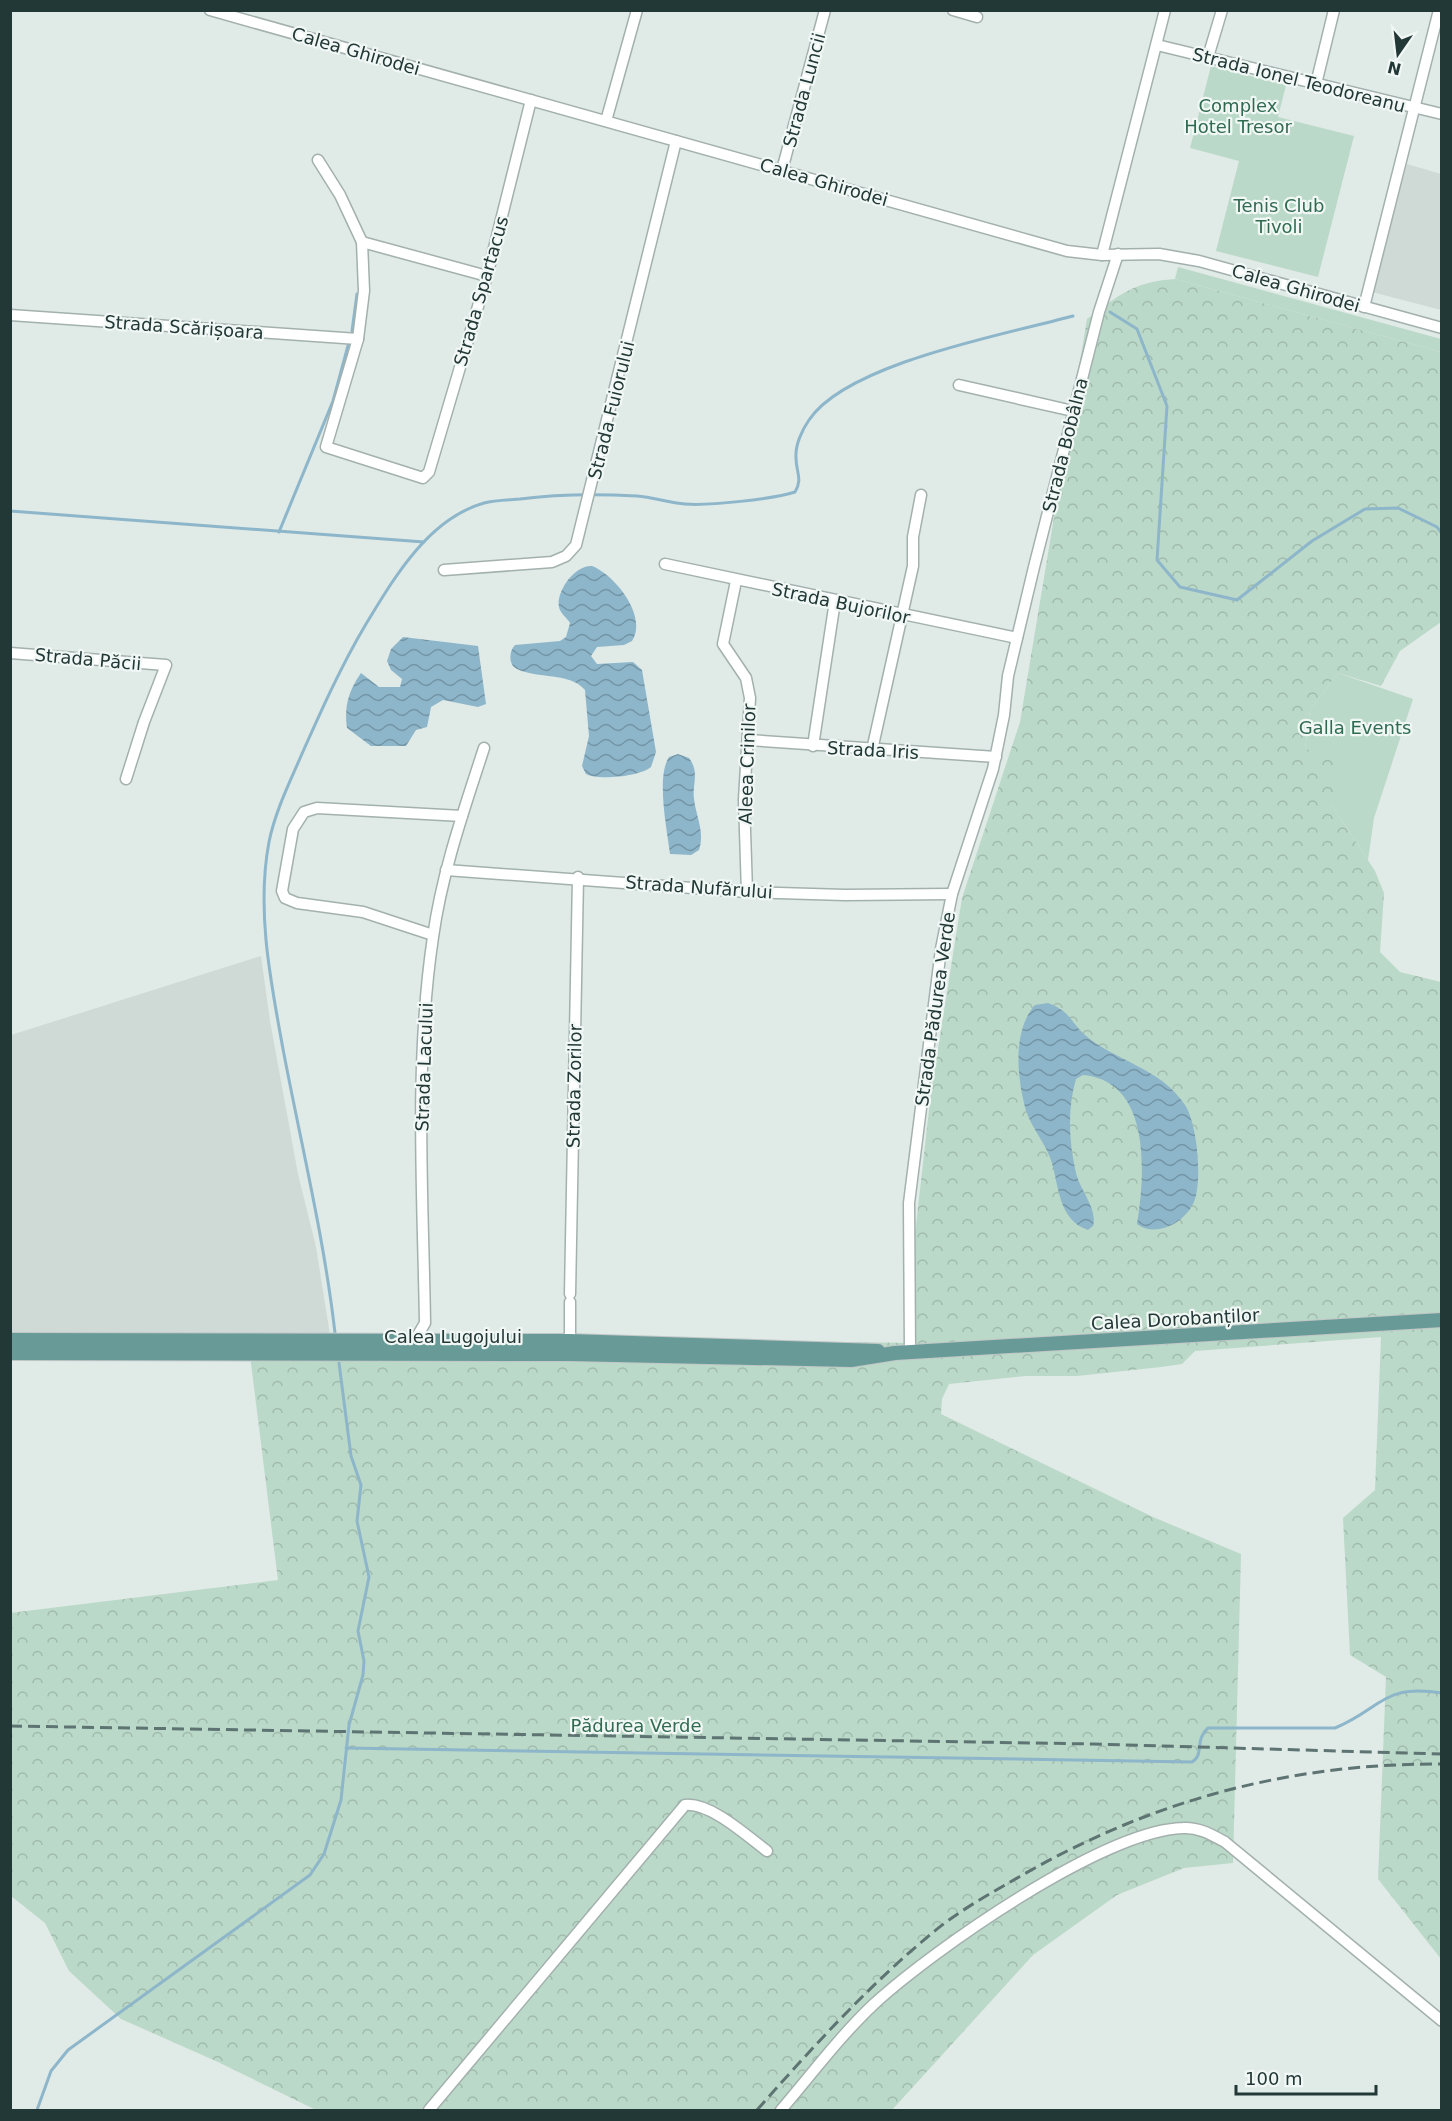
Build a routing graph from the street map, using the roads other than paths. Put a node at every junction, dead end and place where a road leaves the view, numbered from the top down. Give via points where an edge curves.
1 (210, 10) edge
2 (637, 10) edge
3 (825, 10) edge
4 (953, 10) edge
5 (1166, 10) edge
6 (1222, 10) edge
7 (1334, 10) edge
8 (1439, 12) edge
9 (977, 18) dead end
10 (1157, 45) junction
11 (1208, 57) junction
12 (1316, 84) junction
13 (531, 100) junction
14 (1414, 108) junction
15 (1442, 114) edge
16 (606, 121) junction
17 (676, 141) junction
18 (318, 160) dead end
19 (783, 170) junction
20 (362, 242) junction
21 (1118, 254) junction
22 (1102, 255) junction
23 (488, 276) junction
24 (1364, 307) junction
25 (10, 315) edge
26 (1442, 328) edge
27 (358, 339) junction
28 (959, 385) dead end
29 (1073, 411) junction
30 (921, 495) dead end
31 (665, 564) dead end
32 (444, 570) dead end
33 (736, 580) junction
34 (835, 602) junction
35 (902, 616) junction
36 (1017, 638) junction
37 (10, 653) edge
38 (749, 740) junction
39 (813, 746) junction
40 (484, 748) dead end
41 (872, 750) junction
42 (996, 757) junction
43 (126, 780) dead end
44 (462, 816) junction
45 (446, 870) junction
46 (578, 877) junction
47 (747, 892) junction
48 (952, 894) junction
49 (433, 935) junction
50 (1442, 1320) edge
51 (425, 1323) junction
52 (10, 1340) edge
53 (415, 1340) junction
54 (439, 1340) junction
55 (570, 1341) junction
56 (910, 1352) junction
57 (10, 1353) edge
58 (896, 1353) junction
59 (767, 1851) dead end
60 (1442, 2021) edge
61 (429, 2110) edge
62 (781, 2110) edge

1 - 13 street, Calea Ghirodei
2 - 16 street
3 - 19 street, Strada Luncii
4 - 9 street
5 - 10 street
6 - 11 street
7 - 12 street
8 - 14 street
10 - 11 street, Strada Ionel Teodoreanu
10 - 22 street
11 - 12 street, Strada Ionel Teodoreanu
12 - 14 street, Strada Ionel Teodoreanu
13 - 16 street, Calea Ghirodei
13 - 23 street, Strada Spartacus
14 - 15 street, Strada Ionel Teodoreanu
14 - 24 street
16 - 17 street, Calea Ghirodei
17 - 19 street, Calea Ghirodei
17 - 32 street, Strada Fuiorului via 577,542 560,560
18 - 20 street
19 - 22 street, Calea Ghirodei via 1067,251
20 - 23 street
20 - 27 street via 364,291
21 - 22 street, Calea Ghirodei
21 - 24 street, Calea Ghirodei via 1159,254 1199,261
21 - 29 street, Strada Bobâlna
23 - 27 street, Strada Spartacus via 429,472 423,478 326,447
24 - 26 street, Calea Ghirodei
25 - 27 street, Strada Scărișoara
28 - 29 street
29 - 36 street, Strada Bobâlna
30 - 35 street via 913,537 913,566
31 - 33 street, Strada Bujorilor
33 - 34 street, Strada Bujorilor
33 - 38 street, Aleea Crinilor via 723,644 747,681
34 - 35 street, Strada Bujorilor
34 - 39 street
35 - 36 street, Strada Bujorilor
35 - 41 street
36 - 42 street, Strada Pădurea Verde
37 - 43 street, Strada Păcii via 166,665
38 - 39 street, Strada Iris
38 - 47 street, Aleea Crinilor via 744,801
39 - 41 street, Strada Iris
40 - 44 street, Strada Lacului
41 - 42 street, Strada Iris
42 - 48 street, Strada Pădurea Verde
44 - 45 street, Strada Lacului
44 - 49 street via 317,808 304,812 293,829 282,885 285,898 363,912
45 - 46 street, Strada Nufărului
45 - 49 street, Strada Lacului
46 - 47 street, Strada Nufărului
46 - 55 street, Strada Zorilor
47 - 48 street, Strada Nufărului
48 - 56 street, Strada Pădurea Verde via 934,992 911,1182 907,1234
49 - 51 street, Strada Lacului via 422,1064
50 - 56 main road, Calea Dorobanților
51 - 53 street
51 - 54 street
52 - 53 main road, Calea Lugojului
53 - 54 main road, Calea Lugojului
54 - 55 main road, Calea Lugojului
55 - 58 main road, Calea Lugojului via 851,1348
56 - 58 main road, Calea Lugojului
57 - 58 main road, Calea Lugojului via 570,1354 851,1360
59 - 61 street via 707,1808 685,1805
60 - 62 street via 1226,1842 1197,1829 1183,1828 1138,1837 1073,1867 916,1968 851,2029

